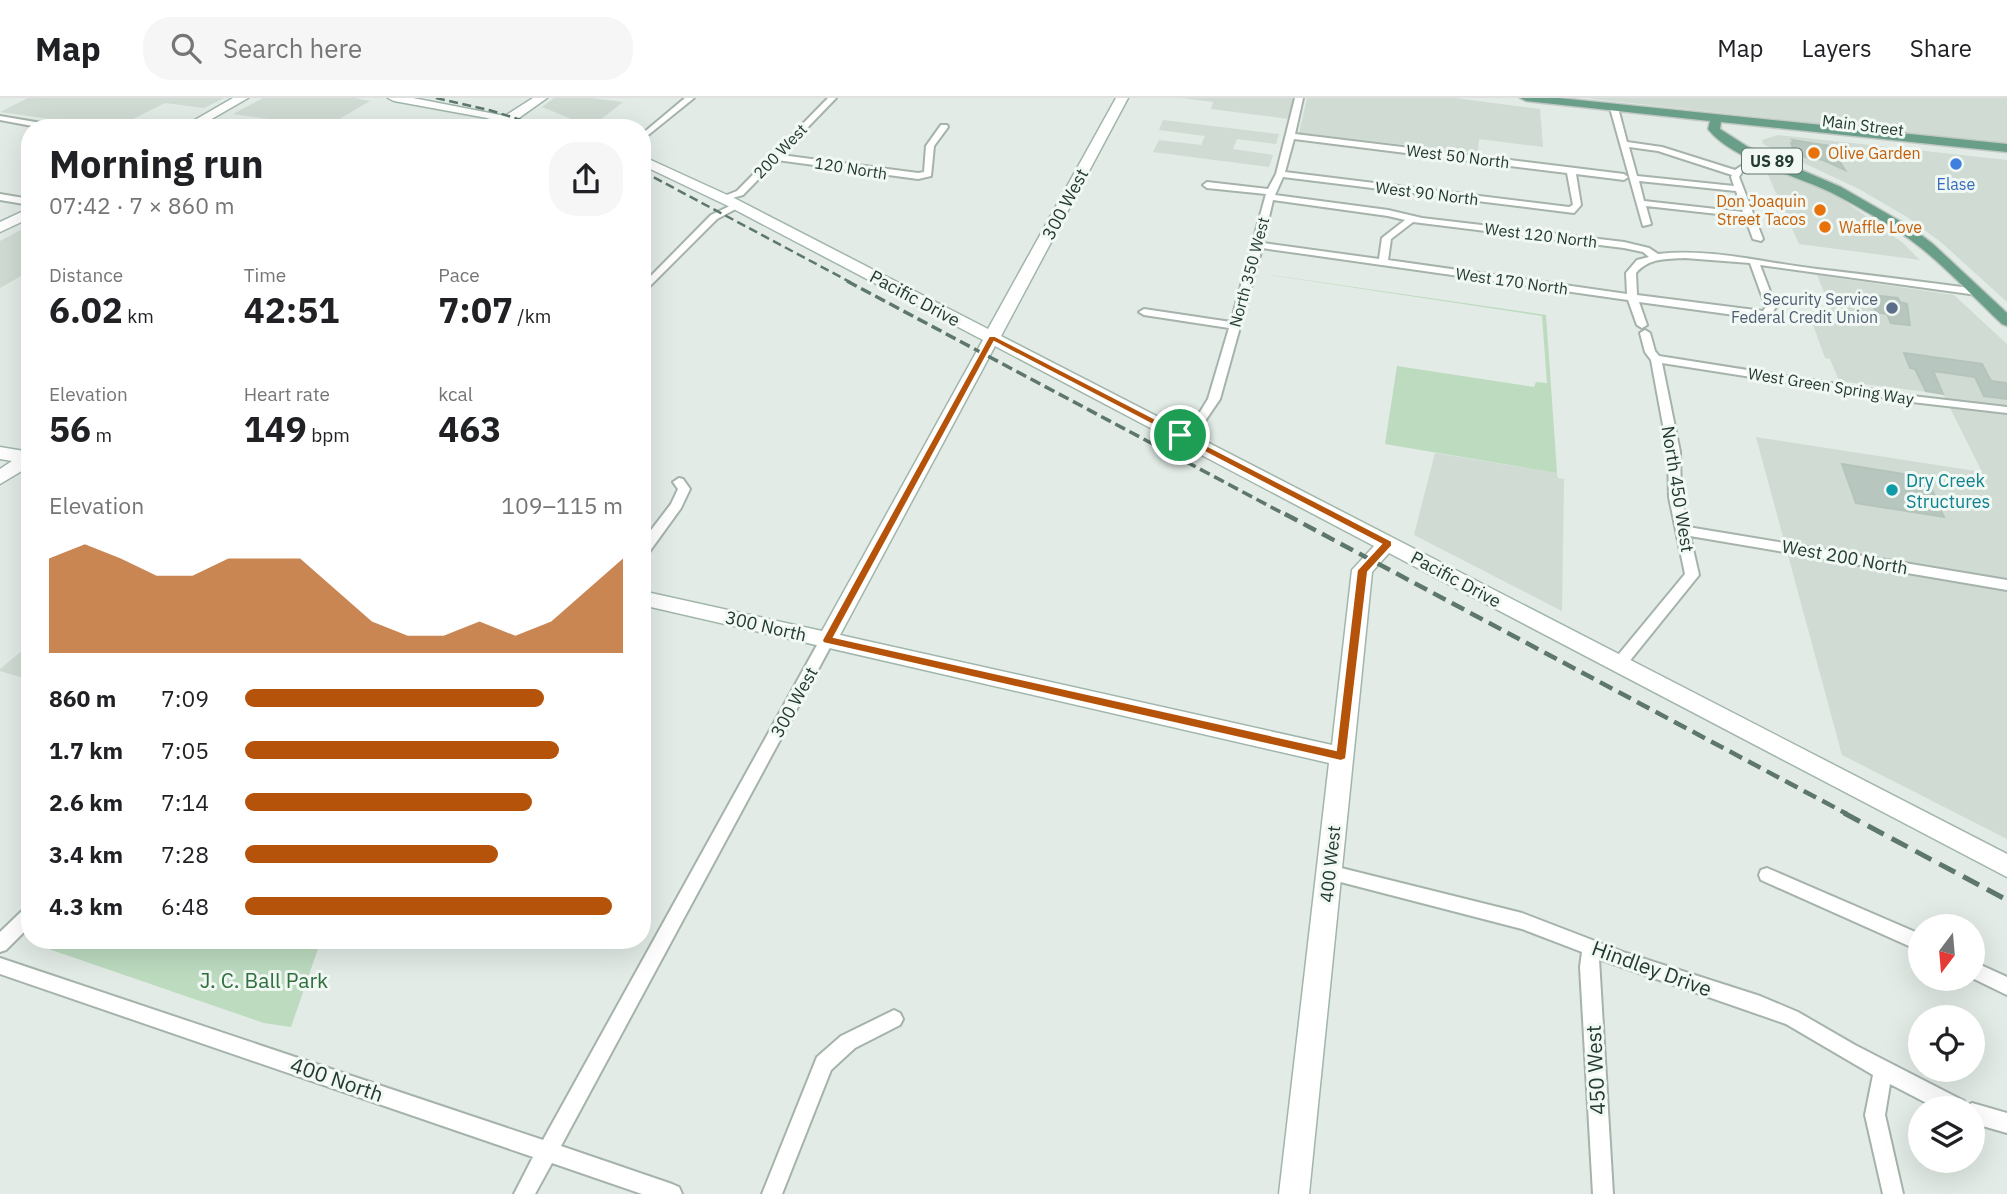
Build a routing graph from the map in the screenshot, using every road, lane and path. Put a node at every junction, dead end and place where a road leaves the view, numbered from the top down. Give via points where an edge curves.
1 (242, 98) edge
2 (394, 98) edge
3 (541, 98) edge
4 (690, 98) edge
5 (832, 98) edge
6 (1122, 98) edge
7 (1299, 98) edge
8 (1526, 98) edge
9 (1580, 101) edge
10 (1614, 108) junction
11 (0, 118) edge
12 (204, 119) edge
13 (504, 119) edge
14 (510, 119) edge
15 (1716, 119) junction
16 (21, 122) edge
17 (944, 127) dead end
18 (651, 130) edge
19 (1292, 136) junction
20 (1840, 138) junction
21 (1624, 144) junction
22 (2007, 148) edge
23 (775, 156) junction
24 (1768, 157) junction
25 (2007, 157) edge
26 (651, 164) edge
27 (1572, 170) junction
28 (1736, 173) junction
29 (1280, 174) junction
30 (1629, 177) junction
31 (1207, 185) dead end
32 (1739, 189) junction
33 (1270, 195) junction
34 (0, 197) edge
35 (21, 200) edge
36 (731, 202) junction
37 (1640, 202) junction
38 (1750, 215) junction
39 (21, 217) edge
40 (1411, 219) junction
41 (1646, 224) dead end
42 (0, 228) edge
43 (1758, 239) dead end
44 (1918, 239) junction
45 (1258, 245) junction
46 (1654, 256) junction
47 (1383, 262) junction
48 (1755, 263) junction
49 (651, 282) edge
50 (1977, 292) junction
51 (1634, 298) junction
52 (1144, 312) dead end
53 (2007, 321) edge
54 (1234, 326) junction
55 (992, 338) junction
56 (1656, 359) junction
57 (2007, 410) edge
58 (1180, 435) junction
59 (0, 453) edge
60 (21, 457) edge
61 (21, 464) edge
62 (0, 478) edge
63 (679, 482) dead end
64 (1682, 530) junction
65 (651, 540) edge
66 (1388, 543) junction
67 (2007, 585) edge
68 (651, 600) edge
69 (827, 640) junction
70 (1619, 664) junction
71 (1341, 756) junction
72 (2007, 866) edge
73 (1329, 872) junction
74 (1767, 875) dead end
75 (21, 923) edge
76 (1908, 938) edge
77 (0, 944) edge
78 (1592, 947) junction
79 (0, 966) edge
80 (1985, 975) edge
81 (2007, 986) edge
82 (894, 1019) dead end
83 (1883, 1070) junction
84 (1934, 1096) edge
85 (1985, 1117) edge
86 (2007, 1123) edge
87 (547, 1151) junction
88 (524, 1194) edge
89 (672, 1194) edge
90 (772, 1194) edge
91 (1294, 1194) edge
92 (1603, 1194) edge
93 (1893, 1194) edge

1 - 12 street
2 - 13 street
3 - 14 street
4 - 18 street
5 - 23 street, 200 West
6 - 55 street, 300 West
7 - 19 street, North 350 West
8 - 9 main road, Main Street
9 - 10 main road, Main Street
10 - 15 main road, Main Street
10 - 21 street
11 - 16 street
15 - 20 main road, Main Street
15 - 22 main road, Main Street
15 - 24 main road, US 89 via 1714,129 1720,136
17 - 23 street, 120 North via 930,146 928,174 906,176
19 - 27 street, West 50 North
19 - 29 street, North 350 West
20 - 24 main road, US 89 via 1775,133 1755,138
20 - 25 main road, Main Street
21 - 28 street via 1660,149
21 - 30 street
23 - 36 street, 200 West
24 - 28 street
24 - 44 main road, US 89 via 1842,193
24 - 44 main road, US 89 via 1843,184 1902,219
26 - 36 street, Pacific Drive
27 - 29 street, West 90 North via 1574,210
27 - 30 street, West 50 North
28 - 32 street
29 - 33 street, North 350 West
30 - 32 street, West 50 North
30 - 37 street
31 - 33 street, West 120 North
32 - 38 street
33 - 40 street, West 120 North
33 - 45 street, North 350 West
34 - 35 street
36 - 49 street, 200 West
36 - 55 street, Pacific Drive
37 - 38 street
37 - 41 street
38 - 43 street
39 - 42 street
40 - 46 street, West 120 North via 1624,245
40 - 47 street via 1387,238
44 - 50 main road, US 89
45 - 47 street, West 170 North
45 - 54 street, North 350 West
46 - 48 street, West 120 North via 1682,254
46 - 51 street, North 450 West via 1631,271
47 - 51 street, West 170 North
48 - 50 street, West 120 North
48 - 51 street, West 170 North via 1771,307 1766,314
50 - 53 main road, US 89
51 - 56 street, North 450 West
52 - 54 street
54 - 58 street, North 350 West via 1209,409
55 - 58 street, Pacific Drive
55 - 69 street, 300 West
56 - 57 street, West Green Spring Way
56 - 64 street, North 450 West via 1674,452 1675,497
58 - 66 street, Pacific Drive
59 - 60 street
61 - 62 street
63 - 65 street via 684,489 677,505
64 - 67 street, West 200 North
64 - 70 street, North 450 West via 1692,575
66 - 70 street, Pacific Drive
66 - 71 street, 400 West via 1362,570
68 - 69 street, 300 North
69 - 71 street, 300 North
69 - 87 street, 300 West
70 - 72 street, Pacific Drive
71 - 73 street, 400 West
73 - 78 street, Hindley Drive via 1487,910
73 - 91 street, 400 West
74 - 76 street
75 - 77 street
78 - 83 street, Hindley Drive via 1792,1018
78 - 92 street, 450 West via 1589,967
79 - 87 street, 400 North
80 - 81 street
82 - 90 street via 848,1042 824,1064
83 - 84 street, Hindley Drive
83 - 93 street via 1875,1115
85 - 86 street
87 - 88 street, 300 West
87 - 89 street, 400 North

